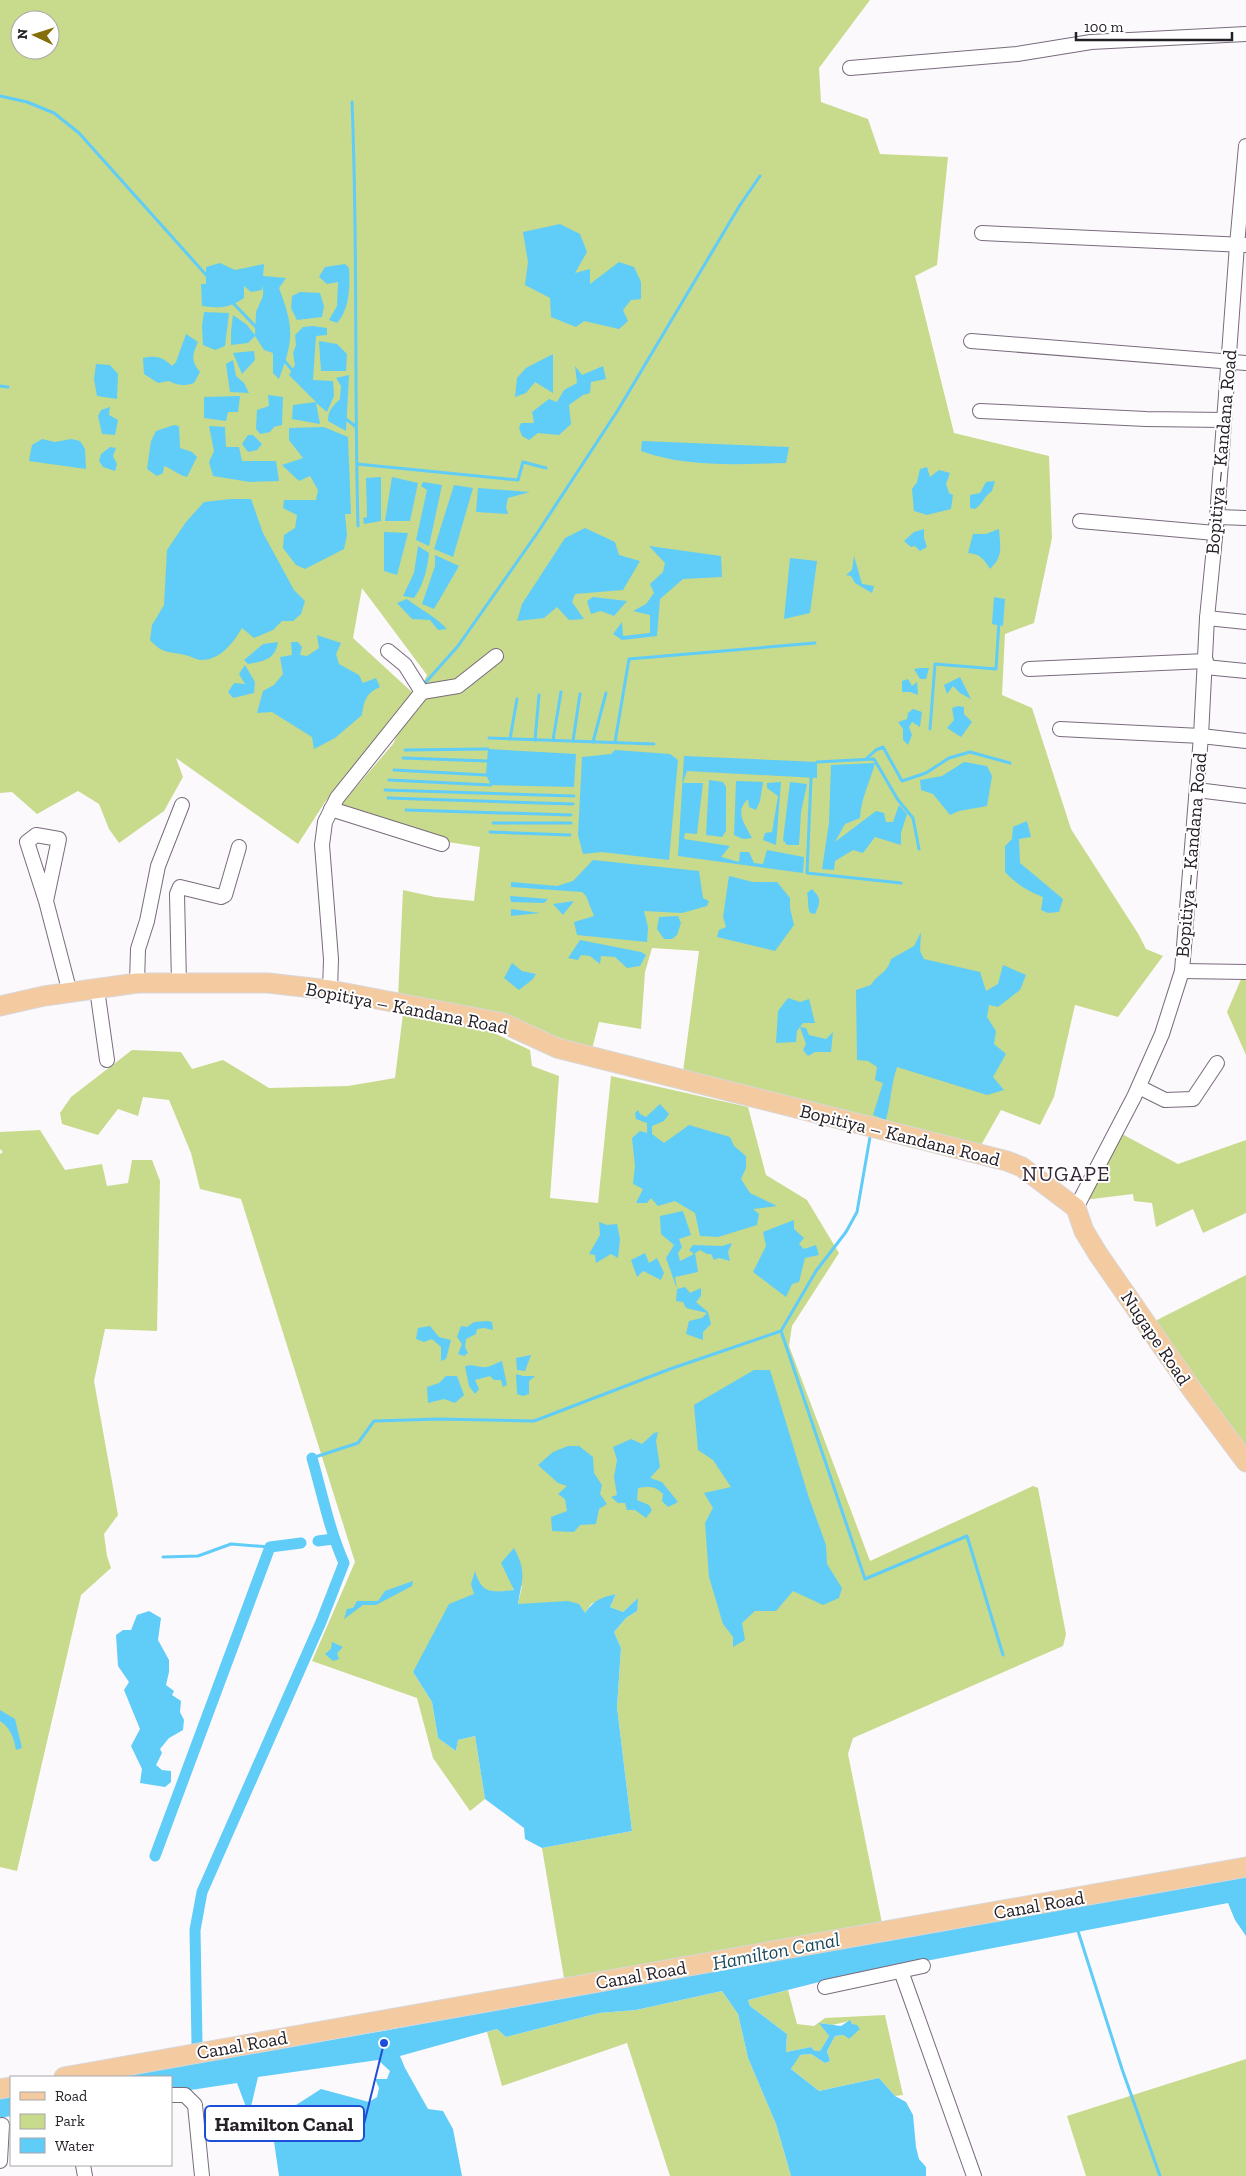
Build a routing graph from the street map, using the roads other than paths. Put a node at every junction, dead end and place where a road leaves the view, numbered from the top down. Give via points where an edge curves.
1 (1246, 34) edge
2 (850, 68) dead end
3 (1246, 146) edge
4 (1244, 179) edge
5 (982, 232) dead end
6 (1241, 245) edge
7 (1240, 299) edge
8 (971, 341) dead end
9 (1228, 361) junction
10 (1246, 363) edge
11 (980, 411) dead end
12 (1224, 420) junction
13 (1217, 517) junction
14 (1246, 518) edge
15 (1080, 521) dead end
16 (1215, 533) junction
17 (1207, 618) junction
18 (1246, 622) edge
19 (388, 651) dead end
20 (496, 656) dead end
21 (1206, 664) junction
22 (1029, 670) dead end
23 (1246, 671) edge
24 (422, 692) junction
25 (1060, 730) dead end
26 (1201, 736) junction
27 (1246, 741) edge
28 (1197, 790) junction
29 (1246, 796) edge
30 (182, 805) dead end
31 (331, 809) junction
32 (442, 844) dead end
33 (239, 847) dead end
34 (46, 900) dead end
35 (1182, 971) junction
36 (1246, 972) edge
37 (137, 983) junction
38 (180, 983) junction
39 (97, 989) junction
40 (330, 990) junction
41 (70, 993) junction
42 (0, 1006) edge
43 (107, 1060) dead end
44 (1217, 1063) dead end
45 (1139, 1087) junction
46 (1076, 1208) junction
47 (1246, 1462) edge
48 (1246, 1867) edge
49 (923, 1966) dead end
50 (901, 1971) junction
51 (825, 1987) dead end
52 (70, 2076) edge
53 (172, 2095) edge
54 (4, 2124) edge
55 (0, 2160) edge
56 (202, 2176) edge
57 (974, 2176) edge

1 - 2 street via 1091,42 1016,54
3 - 4 street, Bopitiya – Kandana Road
4 - 6 street, Bopitiya – Kandana Road
5 - 6 street
6 - 7 street, Bopitiya – Kandana Road
7 - 9 street, Bopitiya – Kandana Road
8 - 9 street
9 - 10 street
9 - 12 street, Bopitiya – Kandana Road
11 - 12 street via 1146,420
12 - 13 street, Bopitiya – Kandana Road
13 - 14 street
13 - 16 street, Bopitiya – Kandana Road
15 - 16 street
16 - 17 street, Bopitiya – Kandana Road
17 - 18 street
17 - 21 street, Bopitiya – Kandana Road
19 - 24 street via 405,665
20 - 24 street via 458,686
21 - 22 street
21 - 23 street
21 - 26 street, Bopitiya – Kandana Road
24 - 31 street via 336,798
25 - 26 street
26 - 27 street
26 - 28 street, Bopitiya – Kandana Road
28 - 29 street
28 - 35 street, Bopitiya – Kandana Road
30 - 37 street via 158,866 138,949
31 - 32 street
31 - 40 street via 325,822 322,845 331,959
33 - 38 street via 225,895 221,898 180,887 177,894
34 - 41 street
35 - 36 street
35 - 45 street, Bopitiya – Kandana Road via 1162,1034
37 - 38 main road, Bopitiya – Kandana Road
37 - 39 main road, Bopitiya – Kandana Road
38 - 40 main road, Bopitiya – Kandana Road via 268,983
39 - 41 main road, Bopitiya – Kandana Road
39 - 43 street
40 - 46 main road, Bopitiya – Kandana Road via 503,1023 557,1048 1007,1161 1022,1167
41 - 42 main road, Bopitiya – Kandana Road
44 - 45 street via 1194,1099 1165,1100
45 - 46 street, Bopitiya – Kandana Road
46 - 47 main road, Nugape Road via 1084,1231 1098,1254
48 - 52 main road, Canal Road
49 - 50 street
50 - 51 street
50 - 57 street
53 - 56 street via 185,2095 195,2105
54 - 55 street

